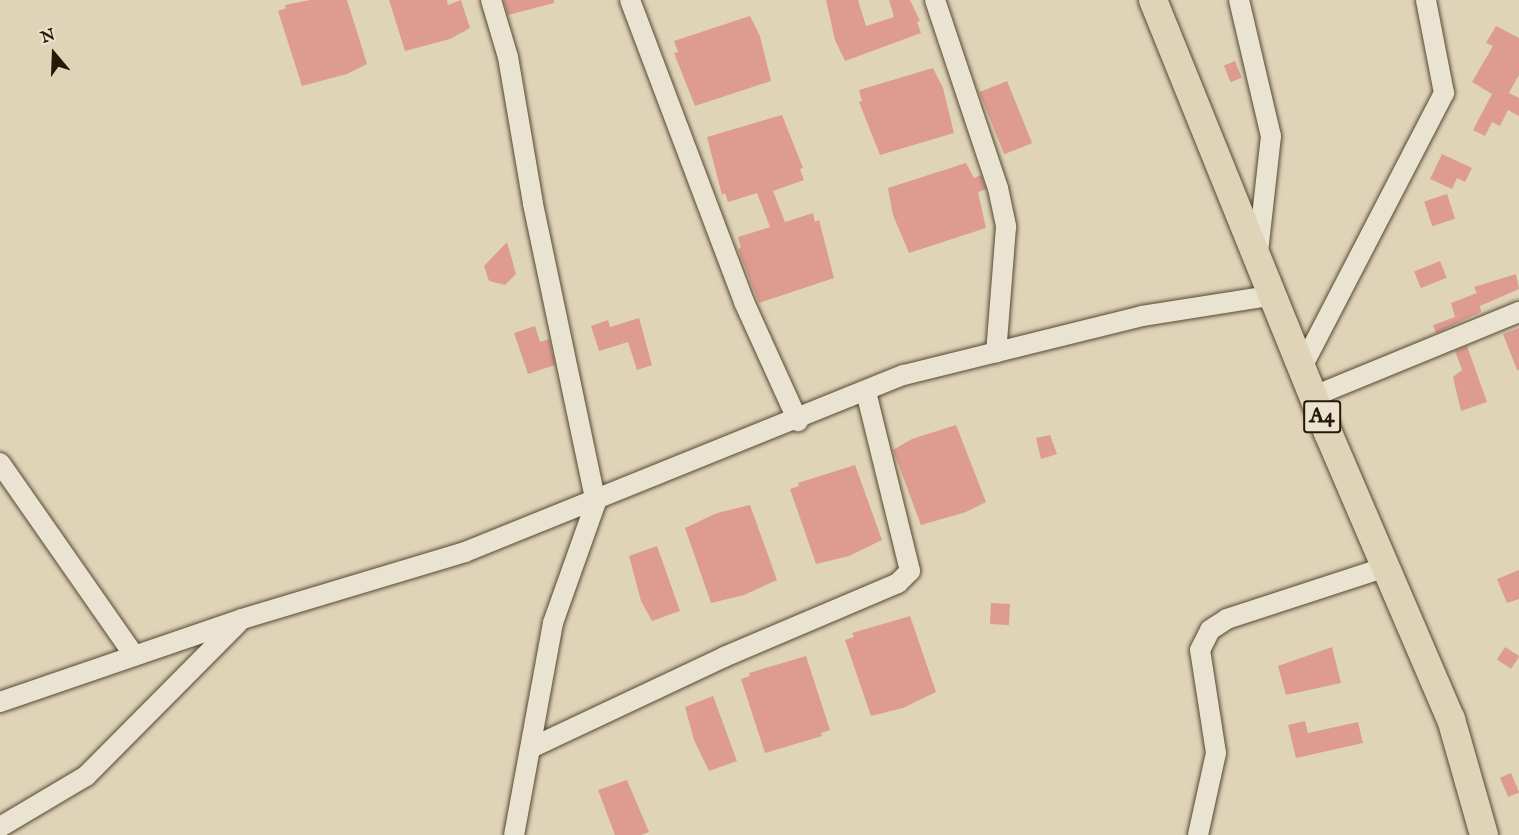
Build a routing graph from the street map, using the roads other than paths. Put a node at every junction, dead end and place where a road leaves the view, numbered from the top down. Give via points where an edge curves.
1 (491, 0) edge
2 (630, 0) edge
3 (935, 0) edge
4 (1153, 0) edge
5 (1239, 0) edge
6 (1426, 0) edge
7 (1258, 252) junction
8 (1274, 295) junction
9 (1519, 312) edge
10 (996, 353) junction
11 (1302, 367) junction
12 (866, 392) junction
13 (1314, 396) junction
14 (798, 421) junction
15 (0, 463) edge
16 (596, 502) junction
17 (1386, 567) junction
18 (242, 619) junction
19 (134, 655) junction
20 (0, 702) edge
21 (531, 748) junction
22 (1476, 804) junction
23 (0, 827) edge
24 (514, 835) edge
25 (1198, 835) edge
26 (1484, 835) edge
27 (1509, 835) edge

1 - 16 street via 508,57 532,204
2 - 14 street via 744,302
3 - 10 street via 998,188 1006,227
4 - 7 highway, A4
5 - 7 street via 1270,136
6 - 11 street via 1444,93
7 - 8 highway, A4
8 - 10 street via 1142,316
8 - 11 highway, A4
9 - 13 street
10 - 12 street via 904,375
11 - 13 highway, A4
12 - 14 street
12 - 21 street via 910,571 898,583 724,657
13 - 17 highway, A4
14 - 16 street
15 - 19 street
16 - 18 street via 465,552
16 - 21 street via 553,623
17 - 22 highway, A4 via 1450,719
17 - 25 street via 1227,619 1210,630 1200,650 1216,753
18 - 19 street
18 - 23 street via 86,776
19 - 20 street
21 - 24 street
22 - 26 highway, A4
22 - 27 highway via 1500,831

